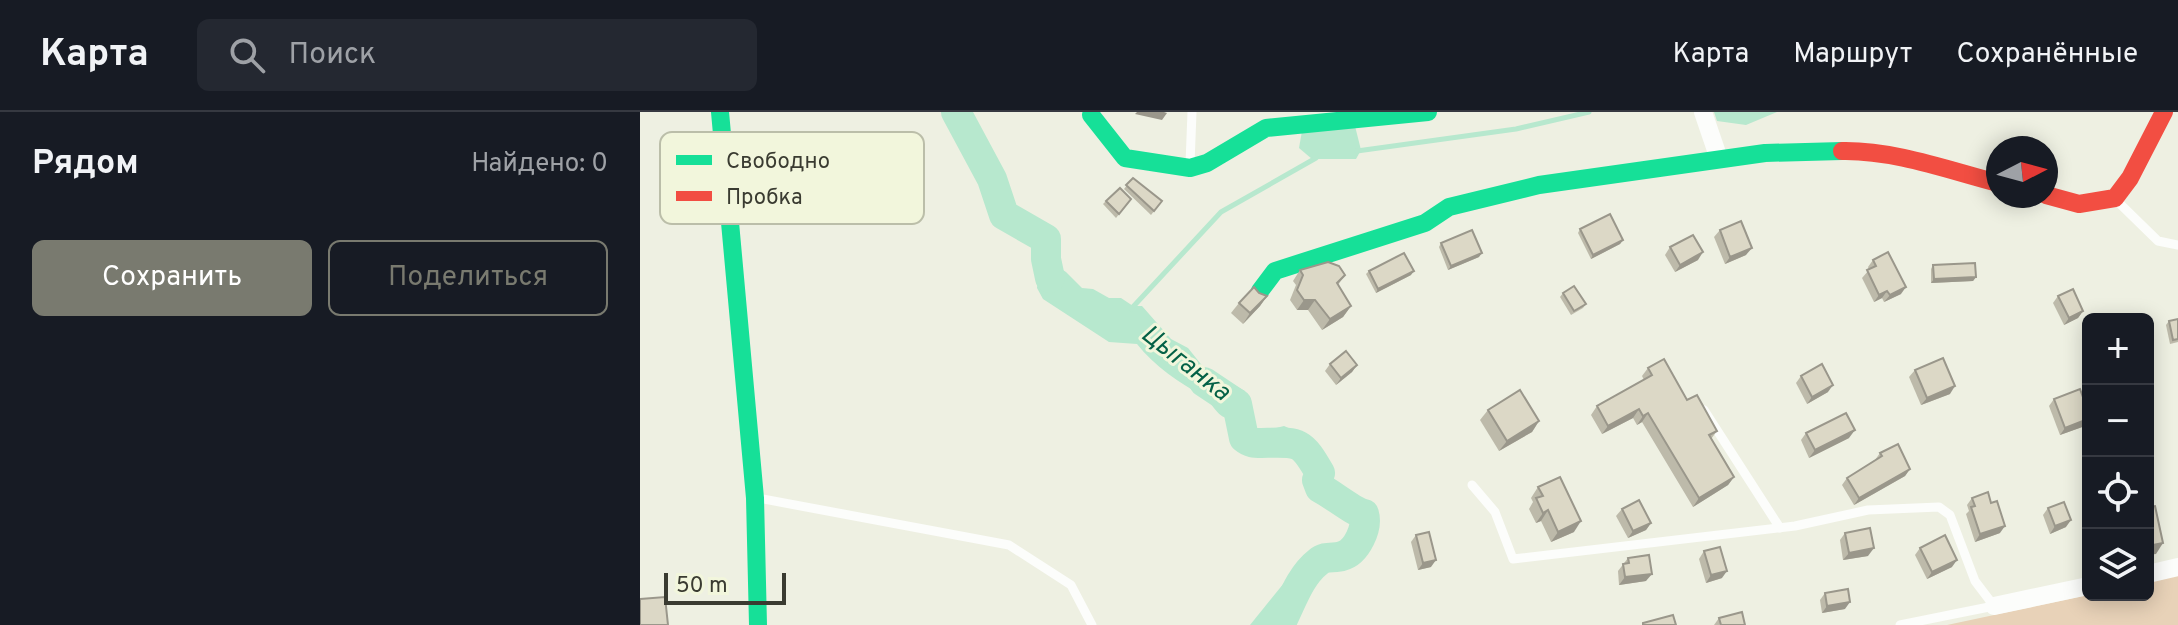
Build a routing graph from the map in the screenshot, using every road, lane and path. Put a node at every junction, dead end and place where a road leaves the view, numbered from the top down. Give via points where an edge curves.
1 (720, 112) edge
2 (1192, 112) edge
3 (1428, 112) edge
4 (1703, 112) edge
5 (2164, 112) edge
6 (1091, 115) dead end
7 (722, 132) edge
8 (1719, 159) junction
9 (1190, 168) junction
10 (1986, 180) edge
11 (2058, 198) edge
12 (2115, 198) junction
13 (730, 224) edge
14 (2178, 245) edge
15 (1260, 291) edge
16 (1700, 403) edge
17 (1472, 485) dead end
18 (755, 498) junction
19 (1780, 528) junction
20 (2178, 567) edge
21 (2154, 573) edge
22 (2082, 587) edge
23 (1994, 606) junction
24 (758, 625) edge
25 (1092, 625) edge
26 (1900, 625) edge

1 - 7 street
2 - 9 lane
3 - 9 street via 1266,128
4 - 8 street
5 - 12 street
6 - 9 street via 1125,158
8 - 10 street via 1858,151
8 - 15 street via 1539,185 1449,207 1425,223 1275,271
11 - 12 street via 2079,204
12 - 14 lane via 2158,241
13 - 18 street
16 - 19 lane
17 - 19 lane via 1495,512 1513,559
18 - 24 street
18 - 25 lane via 1009,545 1071,585
19 - 23 lane via 1868,510 1939,507 1950,515 1975,581
20 - 21 street
22 - 23 street
23 - 26 lane

